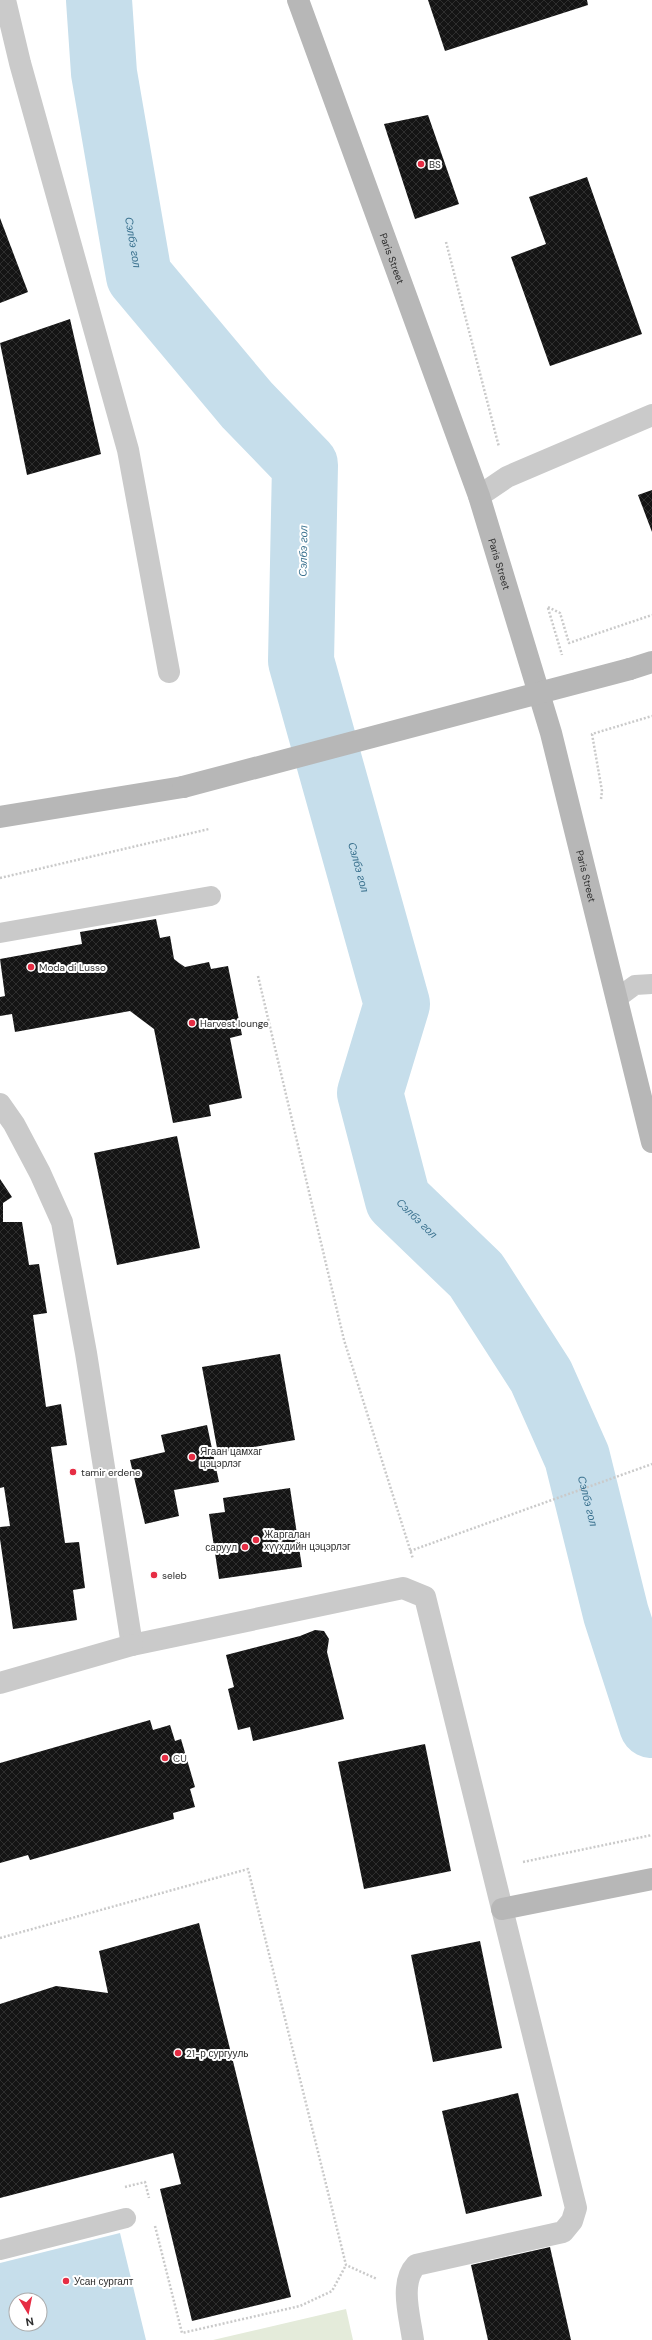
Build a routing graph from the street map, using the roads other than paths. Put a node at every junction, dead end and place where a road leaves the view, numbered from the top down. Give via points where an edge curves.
1 (5, 0) edge
2 (298, 0) edge
3 (652, 415) edge
4 (479, 496) junction
5 (652, 662) edge
6 (169, 672) dead end
7 (0, 817) edge
8 (211, 896) dead end
9 (0, 933) edge
10 (652, 984) edge
11 (616, 999) junction
12 (0, 1104) edge
13 (652, 1142) edge
14 (132, 1645) junction
15 (0, 1682) edge
16 (652, 1879) edge
17 (502, 1909) junction
18 (126, 2218) dead end
19 (0, 2250) edge
20 (413, 2340) edge

1 - 6 street via 20,63 128,450
2 - 4 street, Paris Street
3 - 4 street via 507,477
4 - 11 street, Paris Street via 551,733
5 - 7 street, bridge via 183,787
8 - 9 lane
10 - 11 lane via 635,985
11 - 13 street, Paris Street
12 - 14 street via 14,1124 40,1173 62,1222 86,1354
14 - 15 street
14 - 17 street via 403,1588 425,1597
16 - 17 street
17 - 20 street via 576,2208 572,2221 563,2232 416,2264 410,2271 406,2292
18 - 19 lane

